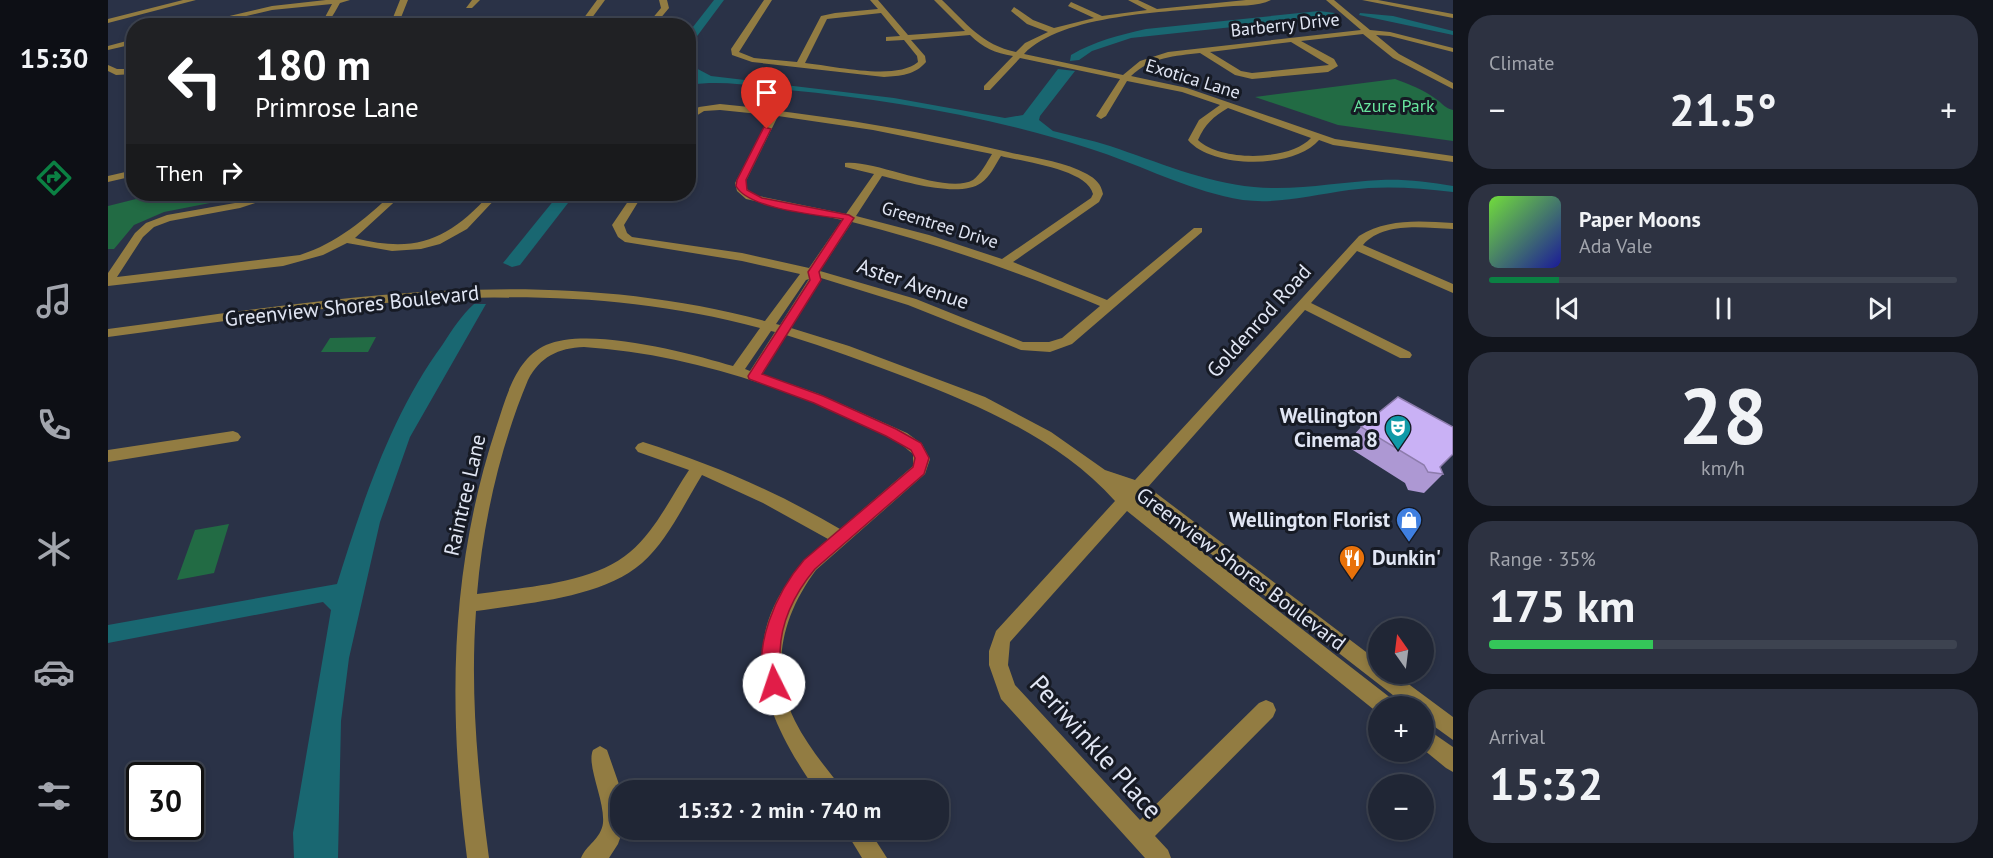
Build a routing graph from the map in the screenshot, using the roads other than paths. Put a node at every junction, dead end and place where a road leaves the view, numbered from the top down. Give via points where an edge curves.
1 (192, 0) edge
2 (338, 0) edge
3 (346, 0) edge
4 (404, 0) edge
5 (601, 0) edge
6 (663, 0) edge
7 (768, 0) edge
8 (874, 0) edge
9 (938, 0) edge
10 (1132, 0) edge
11 (1206, 0) edge
12 (1267, 0) edge
13 (1330, 0) edge
14 (1366, 0) edge
15 (1071, 4) dead end
16 (1215, 5) junction
17 (1014, 9) dead end
18 (883, 11) junction
19 (1155, 11) junction
20 (1453, 16) edge
21 (225, 18) edge
22 (328, 18) edge
23 (397, 18) edge
24 (588, 18) edge
25 (657, 18) edge
26 (1099, 18) junction
27 (108, 21) edge
28 (1054, 31) junction
29 (1367, 32) junction
30 (971, 33) junction
31 (906, 38) junction
32 (889, 39) dead end
33 (1291, 39) junction
34 (126, 43) edge
35 (110, 46) edge
36 (1200, 49) junction
37 (1453, 50) edge
38 (1017, 55) junction
39 (800, 64) junction
40 (108, 68) edge
41 (126, 71) edge
42 (1125, 77) junction
43 (1453, 79) edge
44 (1441, 80) junction
45 (1453, 86) edge
46 (987, 88) dead end
47 (1227, 105) junction
48 (696, 112) edge
49 (776, 112) junction
50 (1101, 116) dead end
51 (1316, 138) junction
52 (999, 152) junction
53 (1453, 159) edge
54 (849, 165) dead end
55 (880, 171) junction
56 (126, 175) edge
57 (108, 179) edge
58 (257, 201) edge
59 (390, 201) edge
60 (488, 201) edge
61 (633, 201) edge
62 (849, 218) junction
63 (1453, 226) edge
64 (1198, 230) dead end
65 (347, 239) junction
66 (1355, 246) junction
67 (1004, 263) junction
68 (813, 272) junction
69 (108, 283) edge
70 (1453, 289) edge
71 (108, 292) edge
72 (1303, 304) junction
73 (1108, 305) junction
74 (769, 325) junction
75 (784, 329) junction
76 (108, 333) edge
77 (1405, 355) dead end
78 (746, 373) junction
79 (233, 437) dead end
80 (643, 448) dead end
81 (108, 456) edge
82 (699, 466) junction
83 (1130, 494) junction
84 (841, 538) junction
85 (467, 604) junction
86 (1368, 665) edge
87 (1393, 684) edge
88 (1373, 696) edge
89 (1409, 696) edge
90 (1266, 710) dead end
91 (1434, 715) edge
92 (1453, 730) edge
93 (1434, 745) edge
94 (600, 758) dead end
95 (1453, 760) edge
96 (822, 780) edge
97 (1140, 836) junction
98 (863, 840) edge
99 (478, 858) edge
100 (592, 858) edge
101 (876, 858) edge
102 (1160, 858) edge

1 - 27 street
2 - 3 street
2 - 21 street
2 - 22 street
4 - 23 street
5 - 24 street
6 - 25 street via 665,8
7 - 39 street via 735,48 736,55 748,60
8 - 18 street
9 - 30 street, Exotica Lane
10 - 19 street
11 - 16 street
12 - 16 street
13 - 29 street
14 - 20 street
15 - 26 street
16 - 19 street
17 - 28 street via 1030,22
18 - 31 street
18 - 39 street via 824,18
19 - 26 street
26 - 28 street
28 - 38 street
29 - 33 street, Barberry Drive
29 - 37 street, Barberry Drive
29 - 44 street via 1395,56
30 - 31 street
30 - 38 street, Exotica Lane via 988,47
31 - 32 street
31 - 39 street via 922,60 918,67 906,72 884,74
33 - 36 street, Barberry Drive
33 - 36 street via 1334,66 1252,76 1235,71
34 - 35 street
36 - 42 street, Barberry Drive via 1151,59
38 - 42 street, Exotica Lane
38 - 46 street
40 - 41 street
42 - 47 street, Exotica Lane via 1184,90
42 - 50 street
43 - 44 street
44 - 45 street
47 - 51 street, Exotica Lane
47 - 51 street via 1200,123 1193,140 1199,148 1237,157 1273,157 1297,153
48 - 49 street via 715,107
49 - 52 street via 893,129
49 - 62 street, Greentree Drive via 741,180 743,192 759,200
51 - 53 street, Exotica Lane via 1366,149
52 - 55 street via 977,180 960,186
52 - 67 street, Greentree Drive via 1076,173 1098,189 1095,200
54 - 55 street
55 - 62 street
56 - 57 street
58 - 69 street via 150,225 139,235
59 - 65 street
60 - 65 street via 462,228 432,242 386,249
61 - 68 street, Aster Avenue via 618,225 629,240
62 - 67 street, Greentree Drive via 926,237
62 - 68 street
63 - 66 street, Goldenrod Road via 1386,227 1369,233
64 - 73 street, Aster Avenue
65 - 69 street via 296,260
66 - 70 street
66 - 72 street, Goldenrod Road
67 - 73 street, Greentree Drive
68 - 73 street, Aster Avenue via 912,302 1014,344 1036,348 1062,344
68 - 74 street via 802,277
68 - 75 street via 815,280
69 - 71 street
72 - 77 street
72 - 83 street, Goldenrod Road
74 - 75 street, Greenview Shores Boulevard
74 - 76 street, Greenview Shores Boulevard via 639,299 477,292 374,299
74 - 78 street
75 - 78 street
75 - 83 street, Greenview Shores Boulevard via 858,353 990,405
78 - 84 street, Raintree Lane via 855,415 909,442 920,452 919,470
78 - 85 street, Raintree Lane via 648,351 584,342 559,345 534,359 510,408 492,462 474,546
79 - 81 street
80 - 82 street
82 - 84 street via 771,497
82 - 85 street via 643,550 614,573 586,582
83 - 86 street, Greenview Shores Boulevard
83 - 88 street, Greenview Shores Boulevard
83 - 97 street, Periwinkle Place via 1008,630 999,645 998,663 1003,682 1016,701
84 - 96 street via 810,565 787,594 771,652 774,684 788,728
85 - 99 street, Raintree Lane via 466,733
87 - 89 street, Greenview Shores Boulevard
90 - 97 street
91 - 92 street, Greenview Shores Boulevard
93 - 95 street
94 - 100 street via 616,817 607,843
97 - 102 street, Periwinkle Place
98 - 101 street

